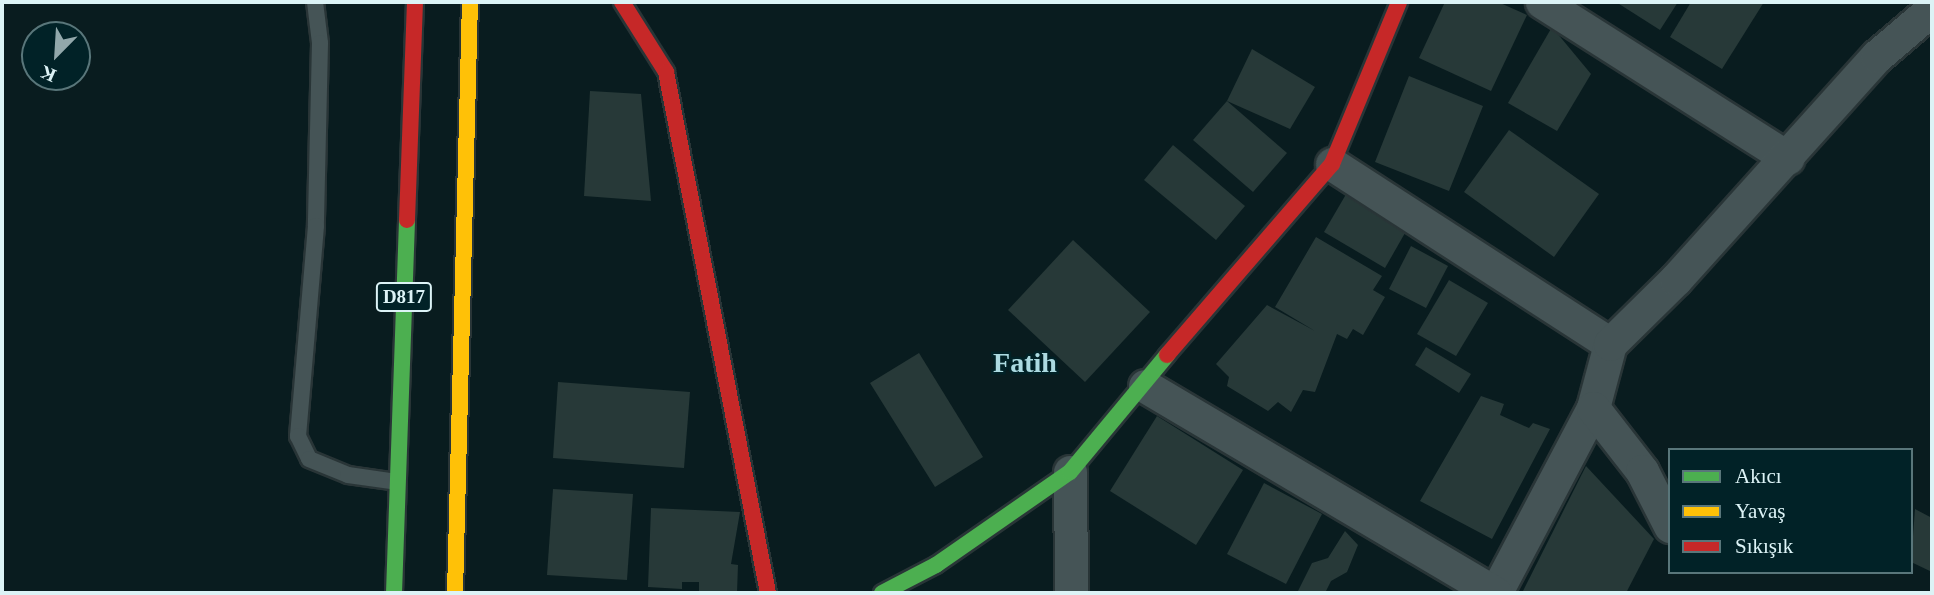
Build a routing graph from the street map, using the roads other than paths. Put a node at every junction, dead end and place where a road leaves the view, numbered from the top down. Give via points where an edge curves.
1 (315, 2) edge
2 (415, 2) edge
3 (470, 2) edge
4 (622, 2) edge
5 (1399, 2) edge
6 (1542, 2) edge
7 (1932, 9) edge
8 (1788, 158) junction
9 (1332, 164) junction
10 (1610, 344) junction
11 (1145, 386) junction
12 (1593, 408) junction
13 (1070, 472) junction
14 (397, 482) junction
15 (1668, 523) edge
16 (394, 593) edge
17 (455, 593) edge
18 (768, 593) edge
19 (882, 593) edge
20 (1071, 593) edge
21 (1496, 593) edge

1 - 14 lane via 320,43 317,213 298,436 309,459 348,475
2 - 14 main road, D817
3 - 17 main road, D817
4 - 18 main road via 666,72
5 - 9 main road
6 - 8 street
7 - 8 street via 1877,56
8 - 10 street
9 - 10 street
9 - 11 main road via 1239,267
10 - 12 street
11 - 13 main road
11 - 21 street
12 - 15 street via 1642,471
12 - 21 street
13 - 19 main road via 936,565
13 - 20 street
14 - 16 main road, D817

